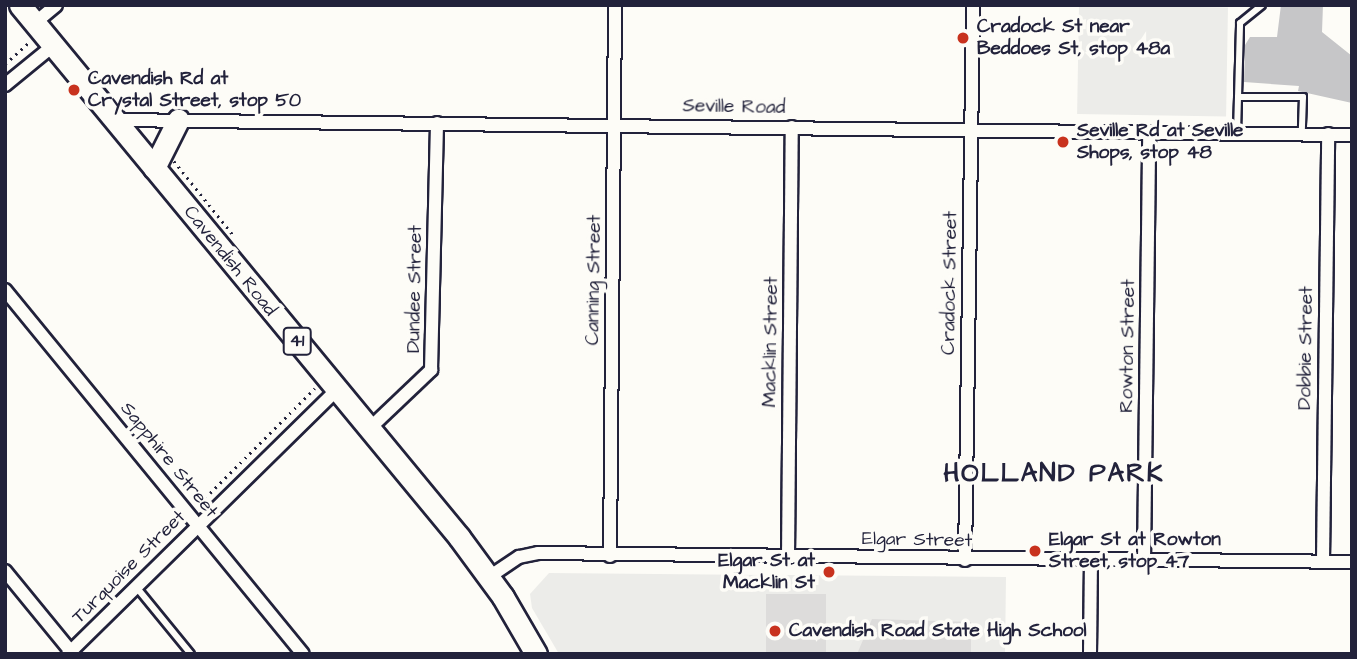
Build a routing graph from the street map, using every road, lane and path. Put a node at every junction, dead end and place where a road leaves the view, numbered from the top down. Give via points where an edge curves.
1 (20, 5) edge
2 (55, 5) edge
3 (615, 5) edge
4 (973, 5) edge
5 (1262, 5) edge
6 (33, 31) junction
7 (54, 45) junction
8 (5, 64) edge
9 (5, 85) edge
10 (1238, 97) junction
11 (116, 120) junction
12 (178, 120) junction
13 (437, 123) junction
14 (615, 125) junction
15 (792, 127) junction
16 (972, 130) junction
17 (1149, 132) junction
18 (1237, 133) junction
19 (1302, 134) junction
20 (1328, 134) junction
21 (1352, 135) edge
22 (154, 168) junction
23 (5, 290) edge
24 (307, 379) dead end
25 (337, 390) junction
26 (369, 429) junction
27 (198, 500) dead end
28 (198, 526) junction
29 (610, 556) junction
30 (788, 557) junction
31 (965, 560) junction
32 (1144, 561) junction
33 (1323, 561) junction
34 (1091, 562) junction
35 (1352, 562) edge
36 (5, 571) edge
37 (489, 576) junction
38 (137, 588) junction
39 (71, 653) edge
40 (191, 654) edge
41 (303, 654) edge
42 (536, 654) edge
43 (1090, 654) edge

1 - 6 main road, Cavendish Road / 41
2 - 6 street
3 - 14 street, Canning Street
4 - 16 street, Cradock Street
5 - 10 lane via 1240,23
6 - 7 main road, Cavendish Road / 41
6 - 8 path
7 - 9 street
7 - 11 main road, Cavendish Road / 41
10 - 18 lane
10 - 19 lane via 1303,97
11 - 12 street, Seville Road
11 - 22 main road, Cavendish Road / 41
12 - 13 street, Seville Road
12 - 22 main road
13 - 14 street, Seville Road
13 - 26 street, Dundee Street via 431,370
14 - 15 street, Seville Road
14 - 29 street, Canning Street
15 - 16 street, Seville Road
15 - 30 street, Macklin Street
16 - 17 street, Seville Road
16 - 31 street, Cradock Street
17 - 18 street, Seville Road
17 - 32 street, Rowton Street
18 - 19 street, Seville Road
19 - 20 street, Seville Road
20 - 21 street, Seville Road
20 - 33 street, Dobbie Street
22 - 25 main road, Cavendish Road / 41
23 - 28 street, Sapphire Street
24 - 27 path via 316,390 210,494
25 - 26 main road, Cavendish Road / 41
25 - 28 street, Turquoise Street
26 - 37 main road, Cavendish Road / 41
28 - 38 street, Turquoise Street
28 - 41 street, Sapphire Street
29 - 30 street, Elgar Street
29 - 37 street, Elgar Street via 524,555
30 - 31 street, Elgar Street
31 - 34 street, Elgar Street
32 - 33 street, Elgar Street
32 - 34 street, Elgar Street
33 - 35 street, Elgar Street
34 - 43 street
36 - 39 street
37 - 42 main road, Cavendish Road / 41
38 - 39 street, Turquoise Street
38 - 40 lane

